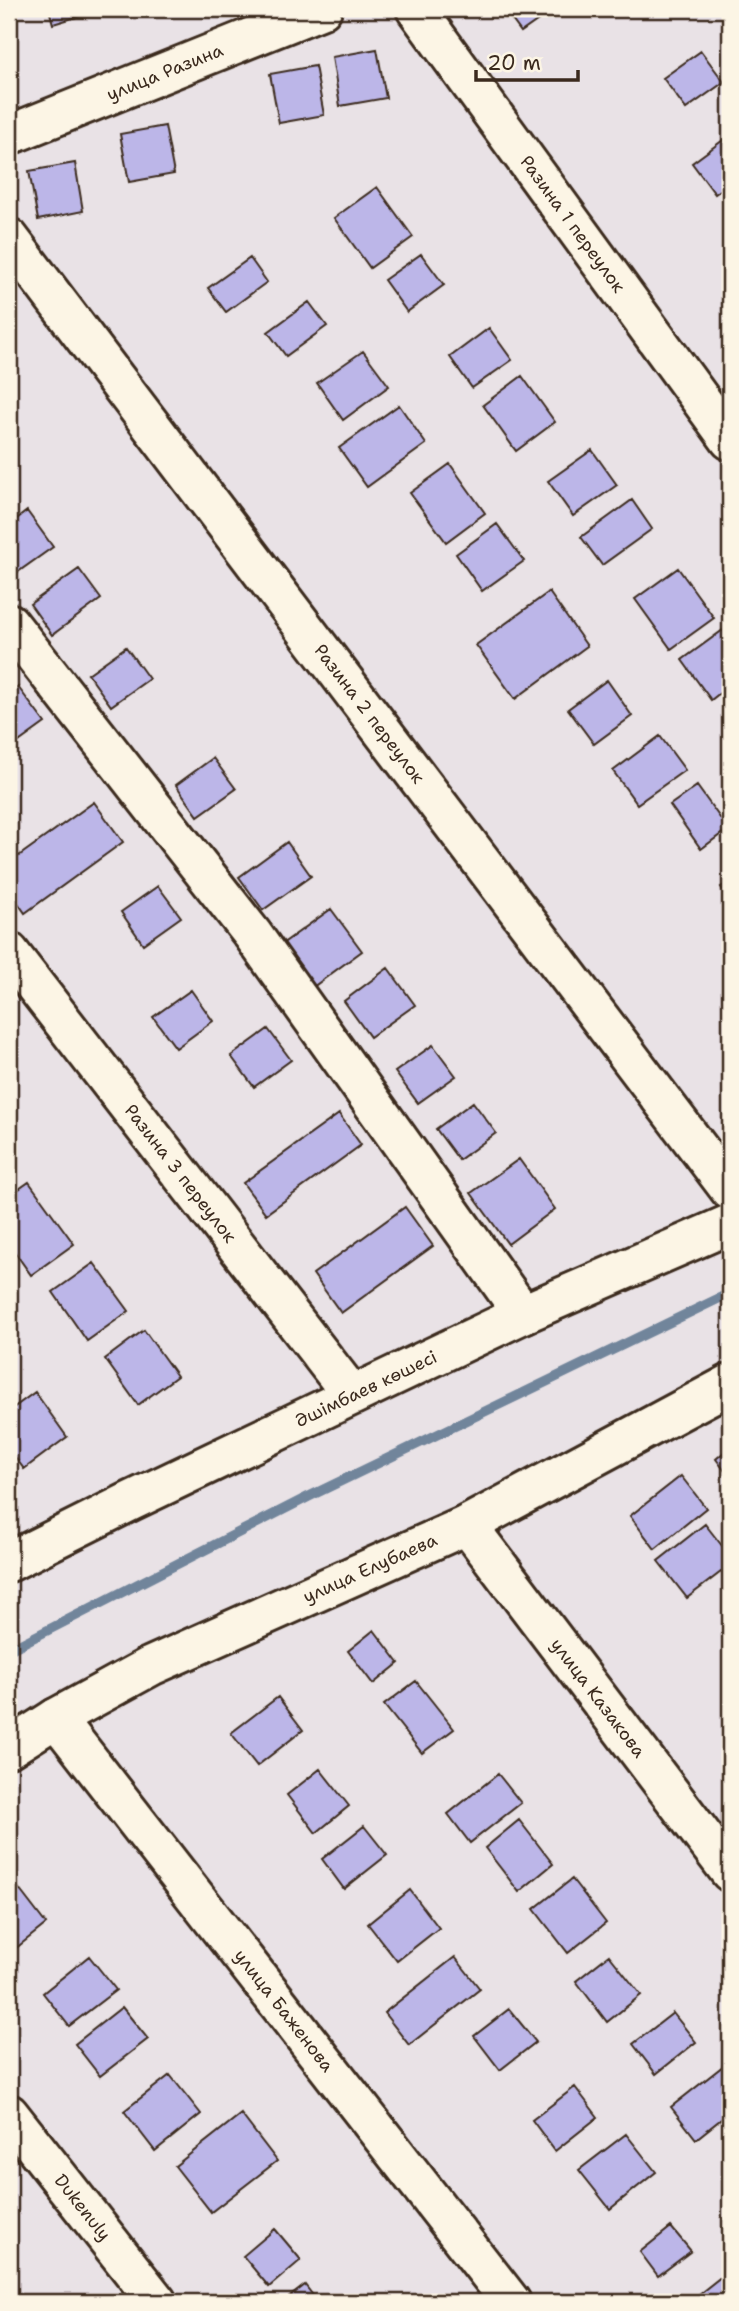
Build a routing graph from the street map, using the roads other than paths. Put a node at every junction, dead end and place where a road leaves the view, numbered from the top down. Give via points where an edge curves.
1 (322, 9) edge
2 (416, 9) edge
3 (9, 135) edge
4 (9, 238) edge
5 (730, 440) edge
6 (9, 623) edge
7 (9, 952) edge
8 (730, 1190) edge
9 (730, 1224) edge
10 (523, 1314) junction
11 (730, 1384) edge
12 (352, 1395) junction
13 (467, 1525) junction
14 (9, 1562) edge
15 (56, 1718) junction
16 (9, 1748) edge
17 (730, 1871) edge
18 (9, 2114) edge
19 (157, 2302) edge
20 (511, 2302) edge

1 - 3 street, улица Разина
2 - 5 street, Разина 1 переулок
4 - 8 street, Разина 2 переулок
6 - 10 street via 253,935
7 - 12 street, Разина 3 переулок
9 - 10 street, Әшімбаев көшесі
10 - 12 street, Әшімбаев көшесі
11 - 13 street, улица Елубаева
12 - 14 street, Әшімбаев көшесі
13 - 15 street, улица Елубаева via 151,1666
13 - 17 street, улица Казакова
15 - 16 street, улица Елубаева
15 - 20 street, улица Баженова
18 - 19 street, Dukenuly

